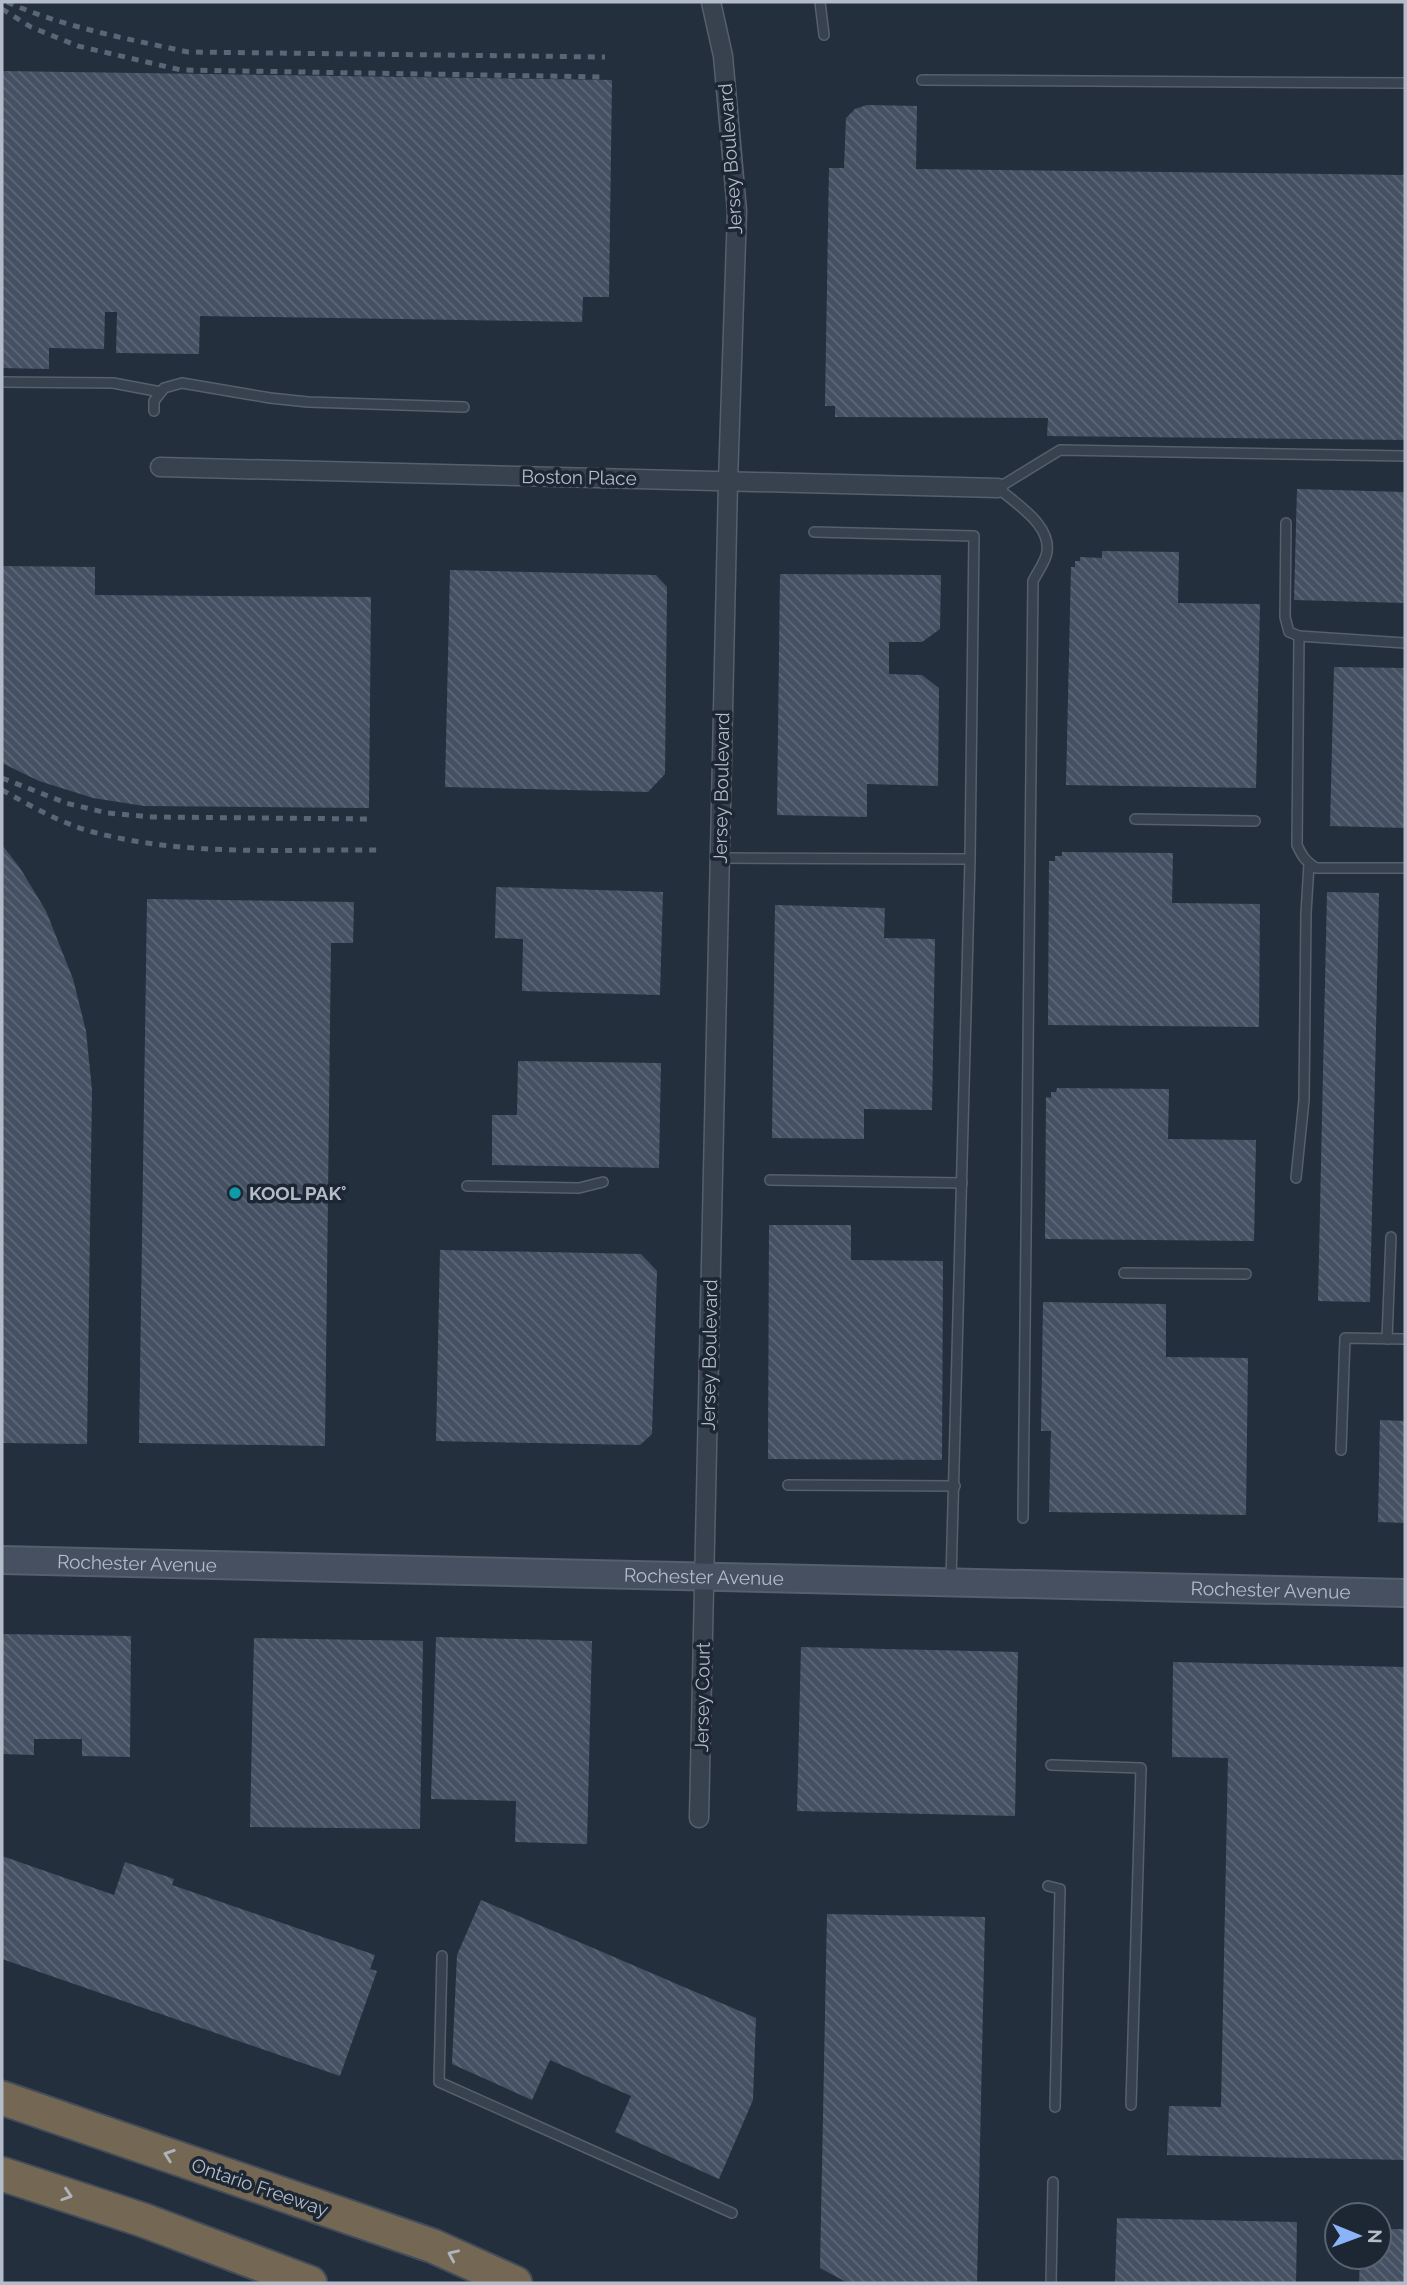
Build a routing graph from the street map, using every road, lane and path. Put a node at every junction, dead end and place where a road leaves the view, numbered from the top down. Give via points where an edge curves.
1 (711, 2) edge
2 (820, 2) edge
3 (824, 35) dead end
4 (922, 80) dead end
5 (1405, 83) edge
6 (2, 382) edge
7 (161, 392) junction
8 (464, 407) dead end
9 (154, 411) dead end
10 (1405, 456) edge
11 (160, 467) dead end
12 (728, 481) junction
13 (998, 488) junction
14 (1286, 523) dead end
15 (814, 532) dead end
16 (1299, 636) junction
17 (1405, 643) edge
18 (1135, 819) dead end
19 (1255, 821) dead end
20 (720, 858) junction
21 (970, 859) junction
22 (1310, 864) junction
23 (1405, 868) edge
24 (1296, 1178) dead end
25 (771, 1180) dead end
26 (603, 1182) dead end
27 (962, 1183) junction
28 (467, 1186) dead end
29 (1391, 1237) dead end
30 (1125, 1273) dead end
31 (1246, 1275) dead end
32 (1387, 1339) junction
33 (1405, 1339) edge
34 (1341, 1450) dead end
35 (788, 1485) dead end
36 (955, 1486) junction
37 (1023, 1518) dead end
38 (2, 1560) edge
39 (704, 1577) junction
40 (951, 1583) junction
41 (1405, 1593) edge
42 (1052, 1765) dead end
43 (699, 1818) dead end
44 (1048, 1886) dead end
45 (442, 1956) dead end
46 (2, 2098) edge
47 (1131, 2105) dead end
48 (1055, 2107) dead end
49 (2, 2174) edge
50 (1054, 2182) dead end
51 (732, 2213) dead end
52 (310, 2283) edge
53 (515, 2283) edge
54 (1051, 2283) edge

1 - 12 street, Jersey Boulevard via 723,56 737,211
2 - 3 lane
4 - 5 lane
6 - 7 lane via 113,383
7 - 8 lane via 182,383 308,402
7 - 9 lane
10 - 13 lane via 1060,450
11 - 12 street, Boston Place
12 - 13 street, Boston Place
12 - 20 street, Jersey Boulevard
13 - 37 lane via 1037,522 1047,540 1046,555 1033,581
14 - 16 lane via 1285,617 1289,632
15 - 21 lane via 974,536
16 - 17 lane
16 - 22 lane via 1297,845
18 - 19 lane
20 - 21 lane
20 - 39 street, Jersey Boulevard
21 - 27 lane
22 - 23 lane via 1316,868
22 - 24 lane via 1304,1100
25 - 27 lane
26 - 28 lane via 579,1188
27 - 36 lane
29 - 32 lane
30 - 31 lane
32 - 33 lane
32 - 34 lane via 1345,1338
35 - 36 lane
36 - 40 lane
38 - 39 main road, Rochester Avenue
39 - 40 main road, Rochester Avenue
39 - 43 street, Jersey Court
40 - 41 main road, Rochester Avenue
42 - 47 lane via 1141,1768
44 - 48 lane via 1060,1889
45 - 51 lane via 439,2082
53 -> 46 highway, Ontario Freeway via 433,2246
49 -> 52 highway via 143,2220
50 - 54 lane

